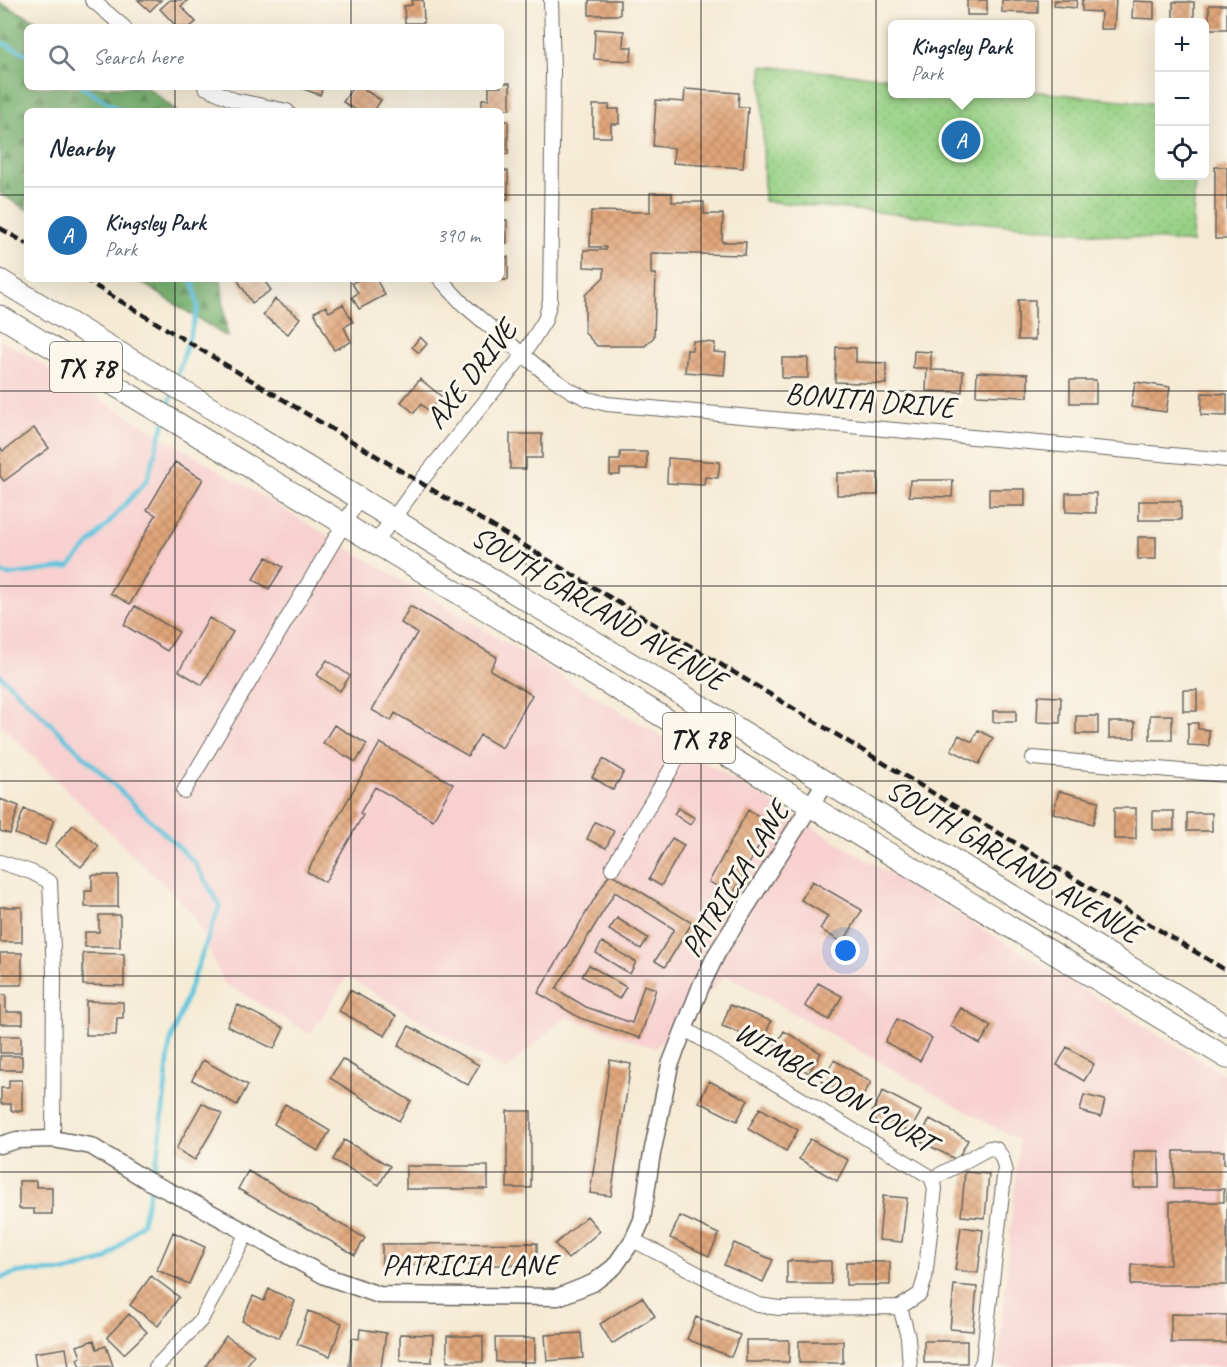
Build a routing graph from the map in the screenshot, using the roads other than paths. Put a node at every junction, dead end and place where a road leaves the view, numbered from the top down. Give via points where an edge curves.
1 (92, 0) edge
2 (550, 0) edge
3 (120, 24) edge
4 (212, 90) edge
5 (273, 108) edge
6 (0, 280) edge
7 (443, 282) edge
8 (0, 316) edge
9 (523, 355) junction
10 (1227, 460) edge
11 (359, 499) junction
12 (393, 519) junction
13 (344, 523) junction
14 (375, 543) junction
15 (692, 734) junction
16 (1033, 758) dead end
17 (1227, 775) edge
18 (826, 781) junction
19 (184, 791) dead end
20 (811, 806) junction
21 (0, 862) edge
22 (612, 868) dead end
23 (1227, 1026) edge
24 (685, 1029) junction
25 (1227, 1058) edge
26 (54, 1139) junction
27 (0, 1145) edge
28 (932, 1179) junction
29 (247, 1233) junction
30 (633, 1240) junction
31 (900, 1308) junction
32 (156, 1367) edge
33 (910, 1367) edge
34 (980, 1367) edge

1 - 3 street
2 - 9 street, AXE DRIVE via 553,72 549,301 545,320
4 - 5 street via 234,100
6 - 11 main road, SOUTH GARLAND AVENUE / TX 78
7 - 9 street, BONITA DRIVE
8 - 13 main road, SOUTH GARLAND AVENUE / TX 78
9 - 10 street, BONITA DRIVE via 571,391 607,404
9 - 12 street, AXE DRIVE
11 - 12 main road, SOUTH GARLAND AVENUE / TX 78
11 - 13 street
12 - 14 street, AXE DRIVE
12 - 18 main road, SOUTH GARLAND AVENUE / TX 78
13 - 14 main road, SOUTH GARLAND AVENUE / TX 78
13 - 19 street
14 - 15 main road, SOUTH GARLAND AVENUE / TX 78
15 - 20 main road, SOUTH GARLAND AVENUE / TX 78
15 - 22 street
16 - 17 street
18 - 20 street, PATRICIA LANE
18 - 23 main road, SOUTH GARLAND AVENUE / TX 78
20 - 24 street, PATRICIA LANE via 717,953
20 - 25 main road, SOUTH GARLAND AVENUE / TX 78
21 - 26 street via 50,882
24 - 28 street, WIMBLEDON COURT
24 - 30 street, PATRICIA LANE via 670,1065 646,1202
26 - 27 street, PATRICIA LANE via 17,1140
26 - 29 street, PATRICIA LANE via 91,1146
28 - 31 street, WIMBLEDON COURT via 935,1188 926,1278 920,1294
28 - 34 street via 989,1148 996,1149 1005,1168
29 - 30 street, PATRICIA LANE via 325,1276 379,1295 494,1298 558,1297 593,1283 614,1267
29 - 32 street via 201,1320
30 - 31 street via 758,1305
31 - 33 street via 908,1337

